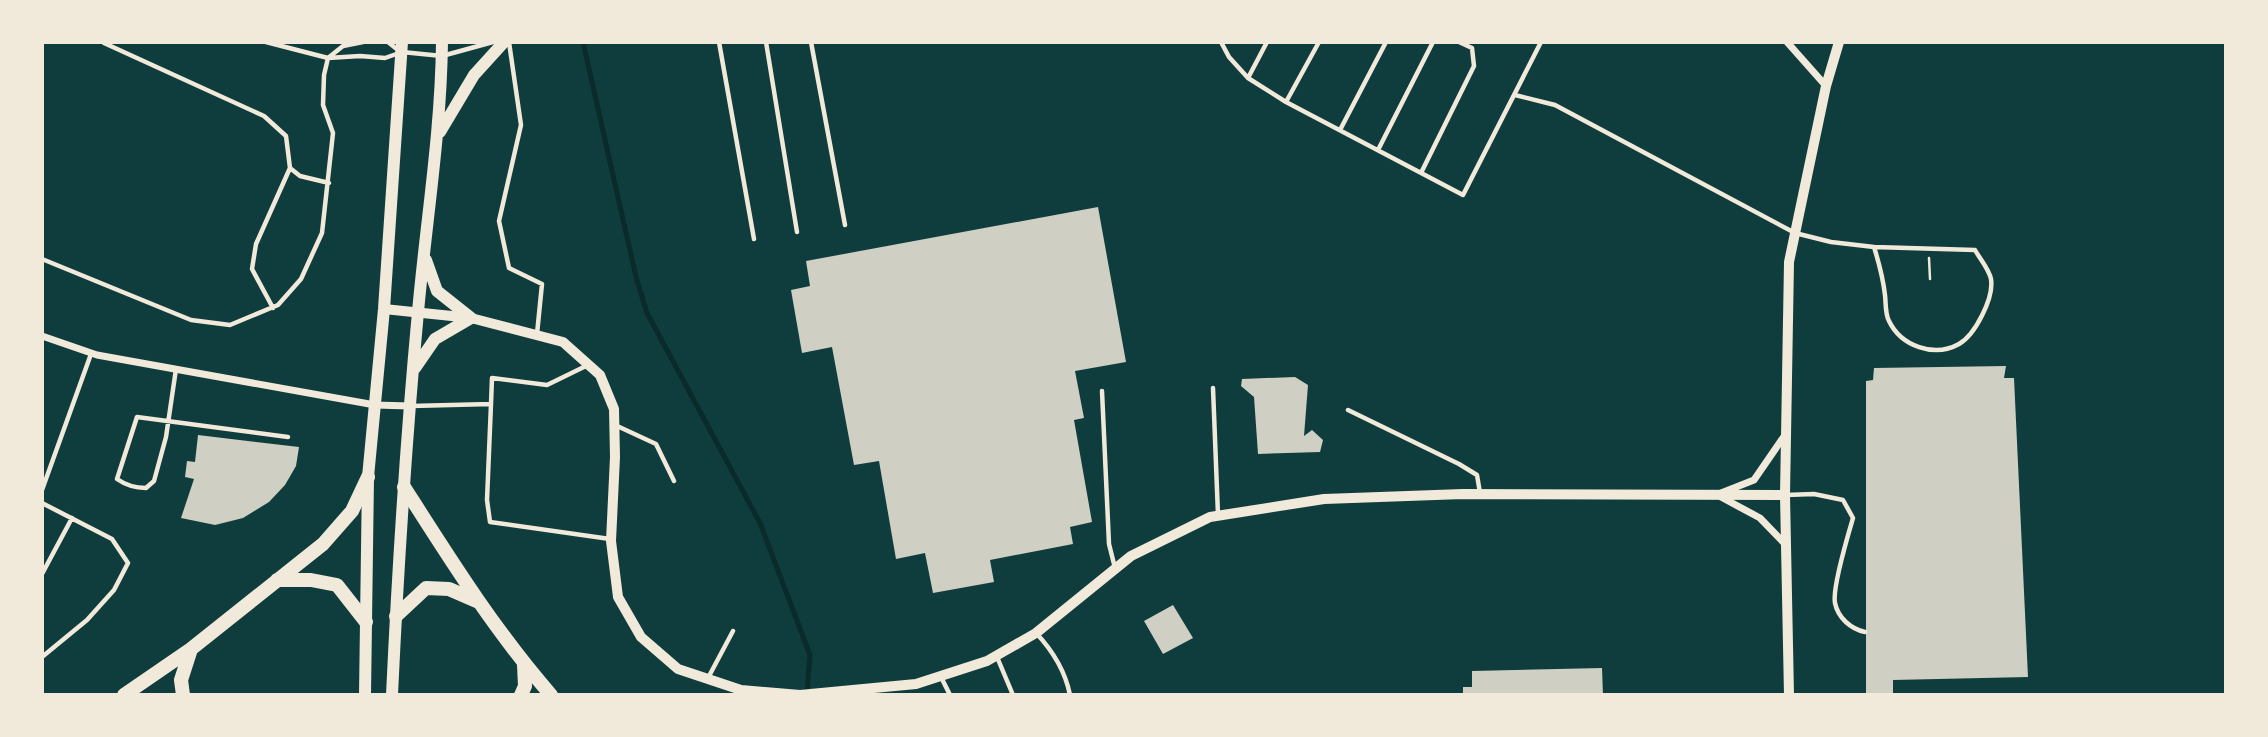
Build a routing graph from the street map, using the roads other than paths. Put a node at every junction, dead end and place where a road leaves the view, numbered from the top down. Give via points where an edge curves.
1 (266, 42) edge
2 (363, 42) edge
3 (388, 42) edge
4 (442, 42) edge
5 (493, 42) edge
6 (507, 42) edge
7 (719, 42) edge
8 (766, 42) edge
9 (811, 42) edge
10 (1221, 42) edge
11 (1267, 42) edge
12 (1319, 42) edge
13 (1386, 42) edge
14 (1433, 42) edge
15 (1459, 42) edge
16 (1541, 42) edge
17 (1787, 42) edge
18 (1839, 42) edge
19 (104, 43) edge
20 (402, 47) edge
21 (442, 56) junction
22 (328, 58) junction
23 (1248, 78) junction
24 (1826, 86) junction
25 (1515, 95) junction
26 (1286, 102) junction
27 (1340, 130) junction
28 (438, 135) junction
29 (1378, 150) junction
30 (290, 168) junction
31 (1421, 173) junction
32 (329, 183) junction
33 (845, 225) dead end
34 (797, 232) dead end
35 (1794, 233) junction
36 (754, 239) dead end
37 (1874, 247) junction
38 (425, 254) junction
39 (42, 259) edge
40 (273, 308) junction
41 (384, 309) junction
42 (418, 313) junction
43 (471, 318) junction
44 (537, 335) junction
45 (42, 336) edge
46 (91, 353) junction
47 (589, 365) junction
48 (414, 368) junction
49 (176, 369) junction
50 (1213, 388) dead end
51 (1102, 391) dead end
52 (491, 404) junction
53 (375, 405) junction
54 (411, 406) junction
55 (1348, 410) dead end
56 (169, 420) junction
57 (615, 425) junction
58 (1786, 433) junction
59 (288, 437) dead end
60 (368, 477) junction
61 (674, 481) dead end
62 (404, 487) junction
63 (42, 490) edge
64 (1480, 494) junction
65 (1717, 495) junction
66 (1785, 495) junction
67 (42, 503) edge
68 (1218, 516) junction
69 (72, 518) junction
70 (611, 539) junction
71 (1786, 545) junction
72 (1115, 569) junction
73 (42, 574) edge
74 (277, 580) junction
75 (479, 603) junction
76 (396, 616) junction
77 (366, 622) junction
78 (733, 631) dead end
79 (1865, 632) dead end
80 (1036, 633) junction
81 (191, 649) junction
82 (42, 656) edge
83 (996, 656) junction
84 (524, 665) junction
85 (941, 676) junction
86 (708, 678) junction
87 (805, 694) edge
88 (124, 695) edge
89 (183, 695) edge
90 (365, 695) edge
91 (392, 695) edge
92 (521, 695) edge
93 (551, 695) edge
94 (950, 695) edge
95 (1013, 695) edge
96 (1070, 695) edge
97 (1789, 695) edge

1 - 22 lane
2 - 22 lane via 343,47
3 - 20 lane
4 - 21 main road
5 - 21 lane
6 - 28 main road via 474,75
6 - 44 lane via 521,125 499,221 509,268 542,284
7 - 36 lane
8 - 34 lane
9 - 33 lane
10 - 23 lane
11 - 23 lane
12 - 26 lane
13 - 27 lane
14 - 29 lane
15 - 31 lane via 1472,48 1474,66
16 - 25 lane
17 - 24 street
18 - 24 street
19 - 30 lane via 264,116 286,136
20 - 21 lane
20 - 22 lane via 385,58
20 - 41 main road
21 - 28 main road
22 - 32 lane via 323,105 333,133
23 - 26 lane
24 - 35 street
25 - 31 lane via 1463,195
25 - 35 lane via 1555,105
26 - 27 lane
27 - 29 lane
28 - 38 main road
29 - 31 lane
30 - 32 lane via 300,176
30 - 40 lane via 256,244 252,270
32 - 40 lane via 322,233 301,279
35 - 37 lane
35 - 58 street via 1789,261
37 - 37 lane via 1975,250 1991,278 1990,298 1984,314 1961,343 1941,350 1917,347 1900,337 1888,320
38 - 42 main road
38 - 43 main road via 437,290
39 - 40 lane via 191,320 230,325
41 - 42 street
41 - 53 main road
42 - 43 street
42 - 48 main road
43 - 44 street
43 - 48 main road via 435,339
44 - 47 street via 563,342
45 - 46 street
46 - 49 street
46 - 63 lane
47 - 52 lane via 547,385 492,378
47 - 57 street via 600,375 614,409
48 - 54 main road
49 - 53 street
49 - 56 lane
50 - 68 lane
51 - 72 lane via 1109,544
52 - 54 lane
52 - 70 lane via 486,500 490,522
53 - 54 street
53 - 60 main road
54 - 62 main road
55 - 64 lane via 1477,475
56 - 56 lane via 155,481 146,488 135,488 117,479 137,417
56 - 59 lane
57 - 61 lane via 656,444
57 - 70 street
58 - 65 street via 1754,480
58 - 66 street
60 - 74 main road via 352,511 323,544
60 - 77 main road
62 - 75 main road
62 - 76 main road
64 - 65 street
64 - 68 street via 1324,499
65 - 66 street
65 - 71 street via 1760,518
66 - 71 street
66 - 79 lane via 1843,500 1853,518 1835,602 1842,618 1854,630
67 - 69 lane
68 - 72 street via 1131,556
69 - 73 lane
69 - 82 lane via 112,540 128,564 114,590 87,620
70 - 86 street via 618,597 641,636 678,669
71 - 97 street
72 - 80 street
74 - 77 main road via 337,585
74 - 81 main road
75 - 76 main road via 449,589 426,588
75 - 84 main road
76 - 91 main road
77 - 90 main road
78 - 86 lane
80 - 83 street
80 - 96 lane via 1062,669
81 - 88 main road
81 - 89 main road via 181,680
83 - 85 street
83 - 95 lane
84 - 92 main road
84 - 93 main road
85 - 87 street via 916,684
85 - 94 lane
86 - 87 street via 741,690

